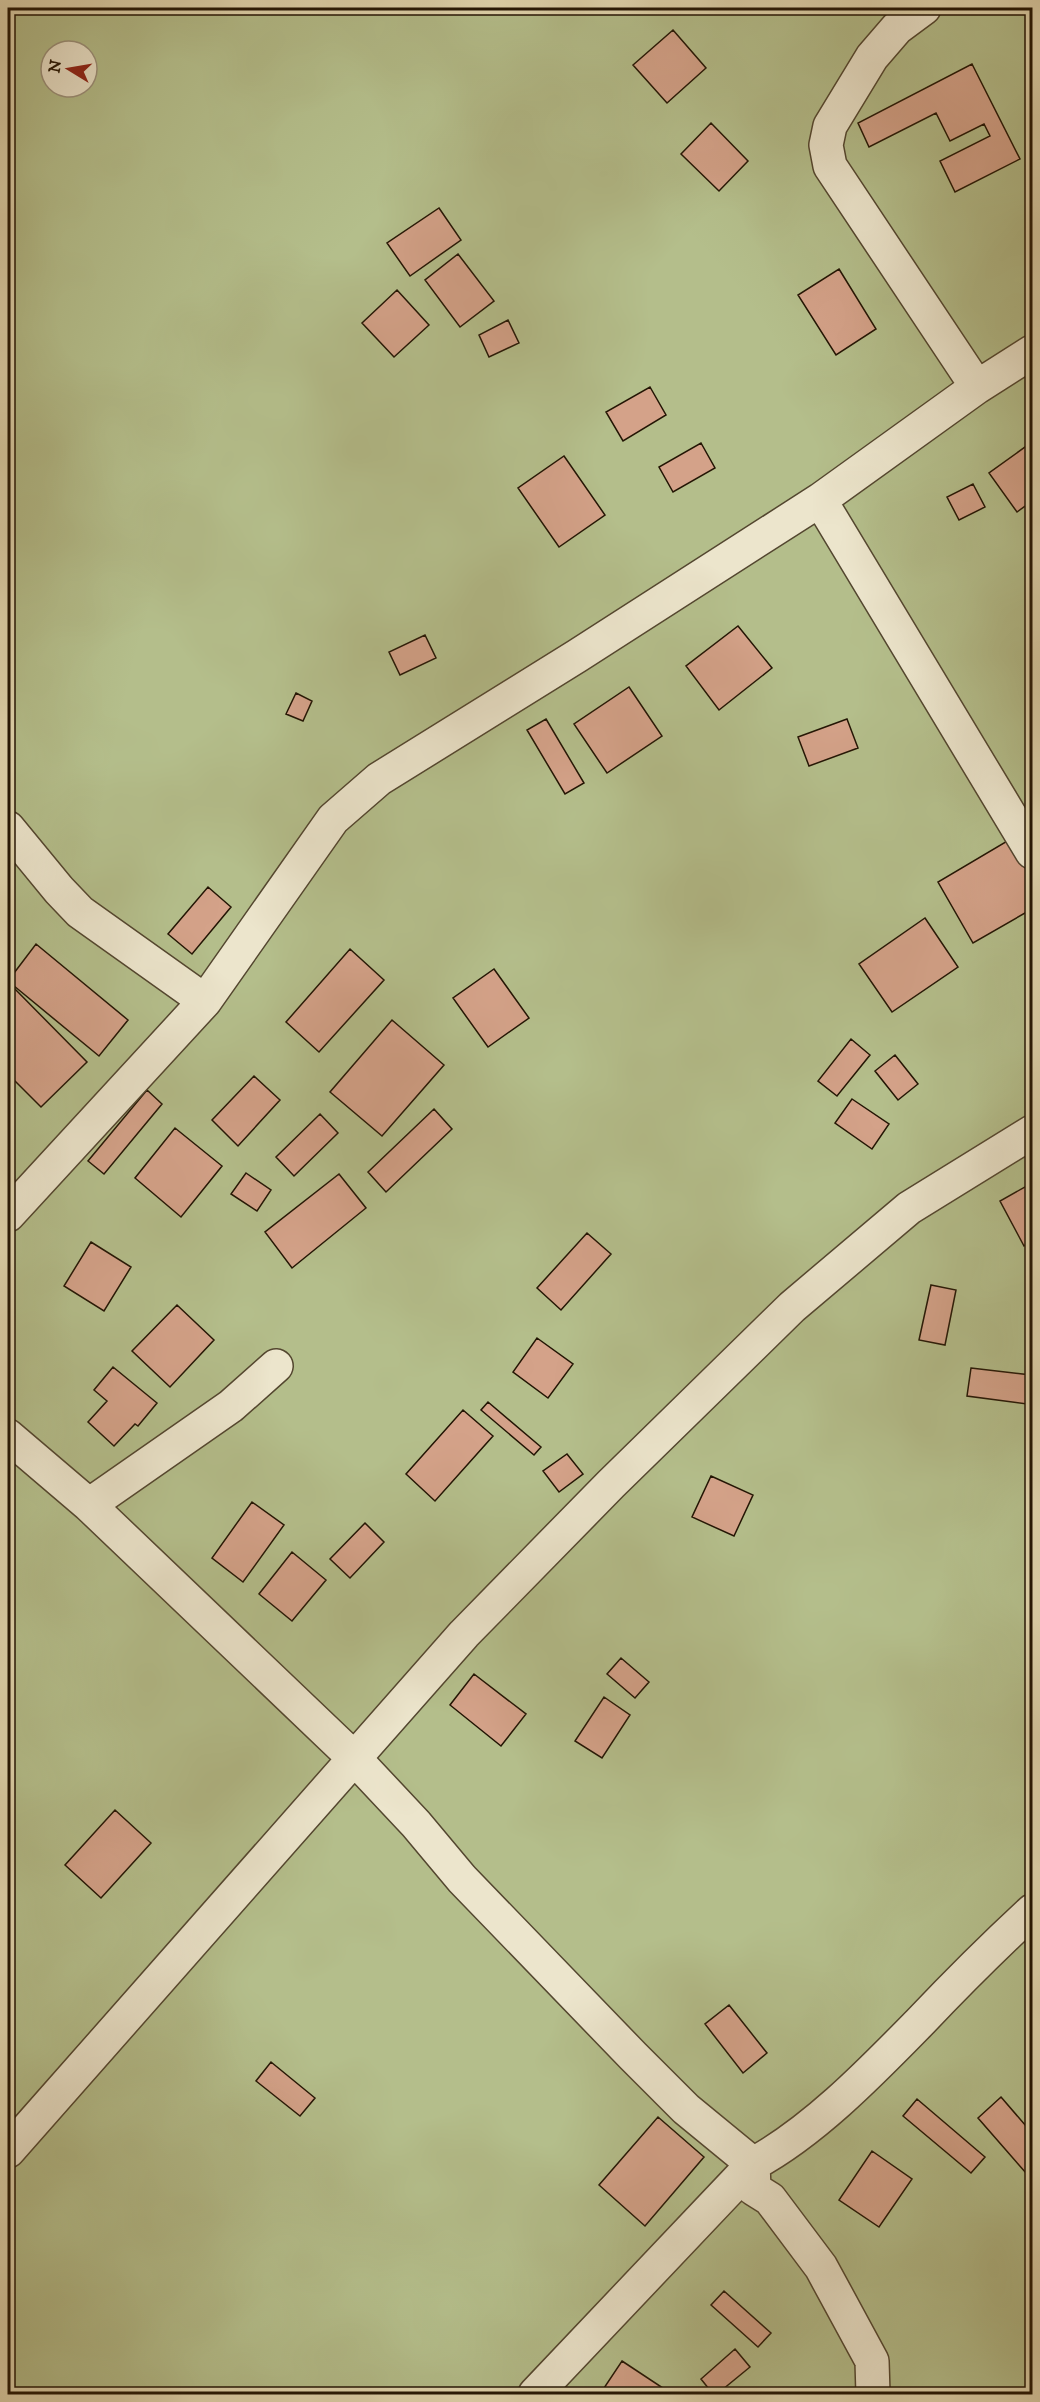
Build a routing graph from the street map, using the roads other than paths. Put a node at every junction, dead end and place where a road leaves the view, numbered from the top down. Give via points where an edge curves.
1 (924, 8) edge
2 (1032, 352) edge
3 (977, 387) junction
4 (820, 500) junction
5 (8, 828) edge
6 (1029, 833) edge
7 (205, 1001) junction
8 (1032, 1132) edge
9 (8, 1215) edge
10 (276, 1366) dead end
11 (8, 1436) edge
12 (89, 1505) junction
13 (355, 1759) junction
14 (1032, 1911) edge
15 (8, 2151) edge
16 (753, 2164) junction
17 (535, 2394) edge
18 (873, 2394) edge

1 - 3 street via 897,28 872,57 830,126 826,145 830,166
2 - 3 street
3 - 4 street
4 - 6 street
4 - 7 street via 379,779 333,819
5 - 7 street via 80,912
7 - 9 street
8 - 13 street via 909,1209 792,1307 464,1634
10 - 12 street via 231,1406
11 - 12 street
12 - 13 street
13 - 15 street
13 - 16 street via 417,1824 462,1879 633,2056 686,2109
14 - 16 street via 835,2105
16 - 17 street
16 - 18 street via 754,2189 770,2199 821,2267 872,2361

